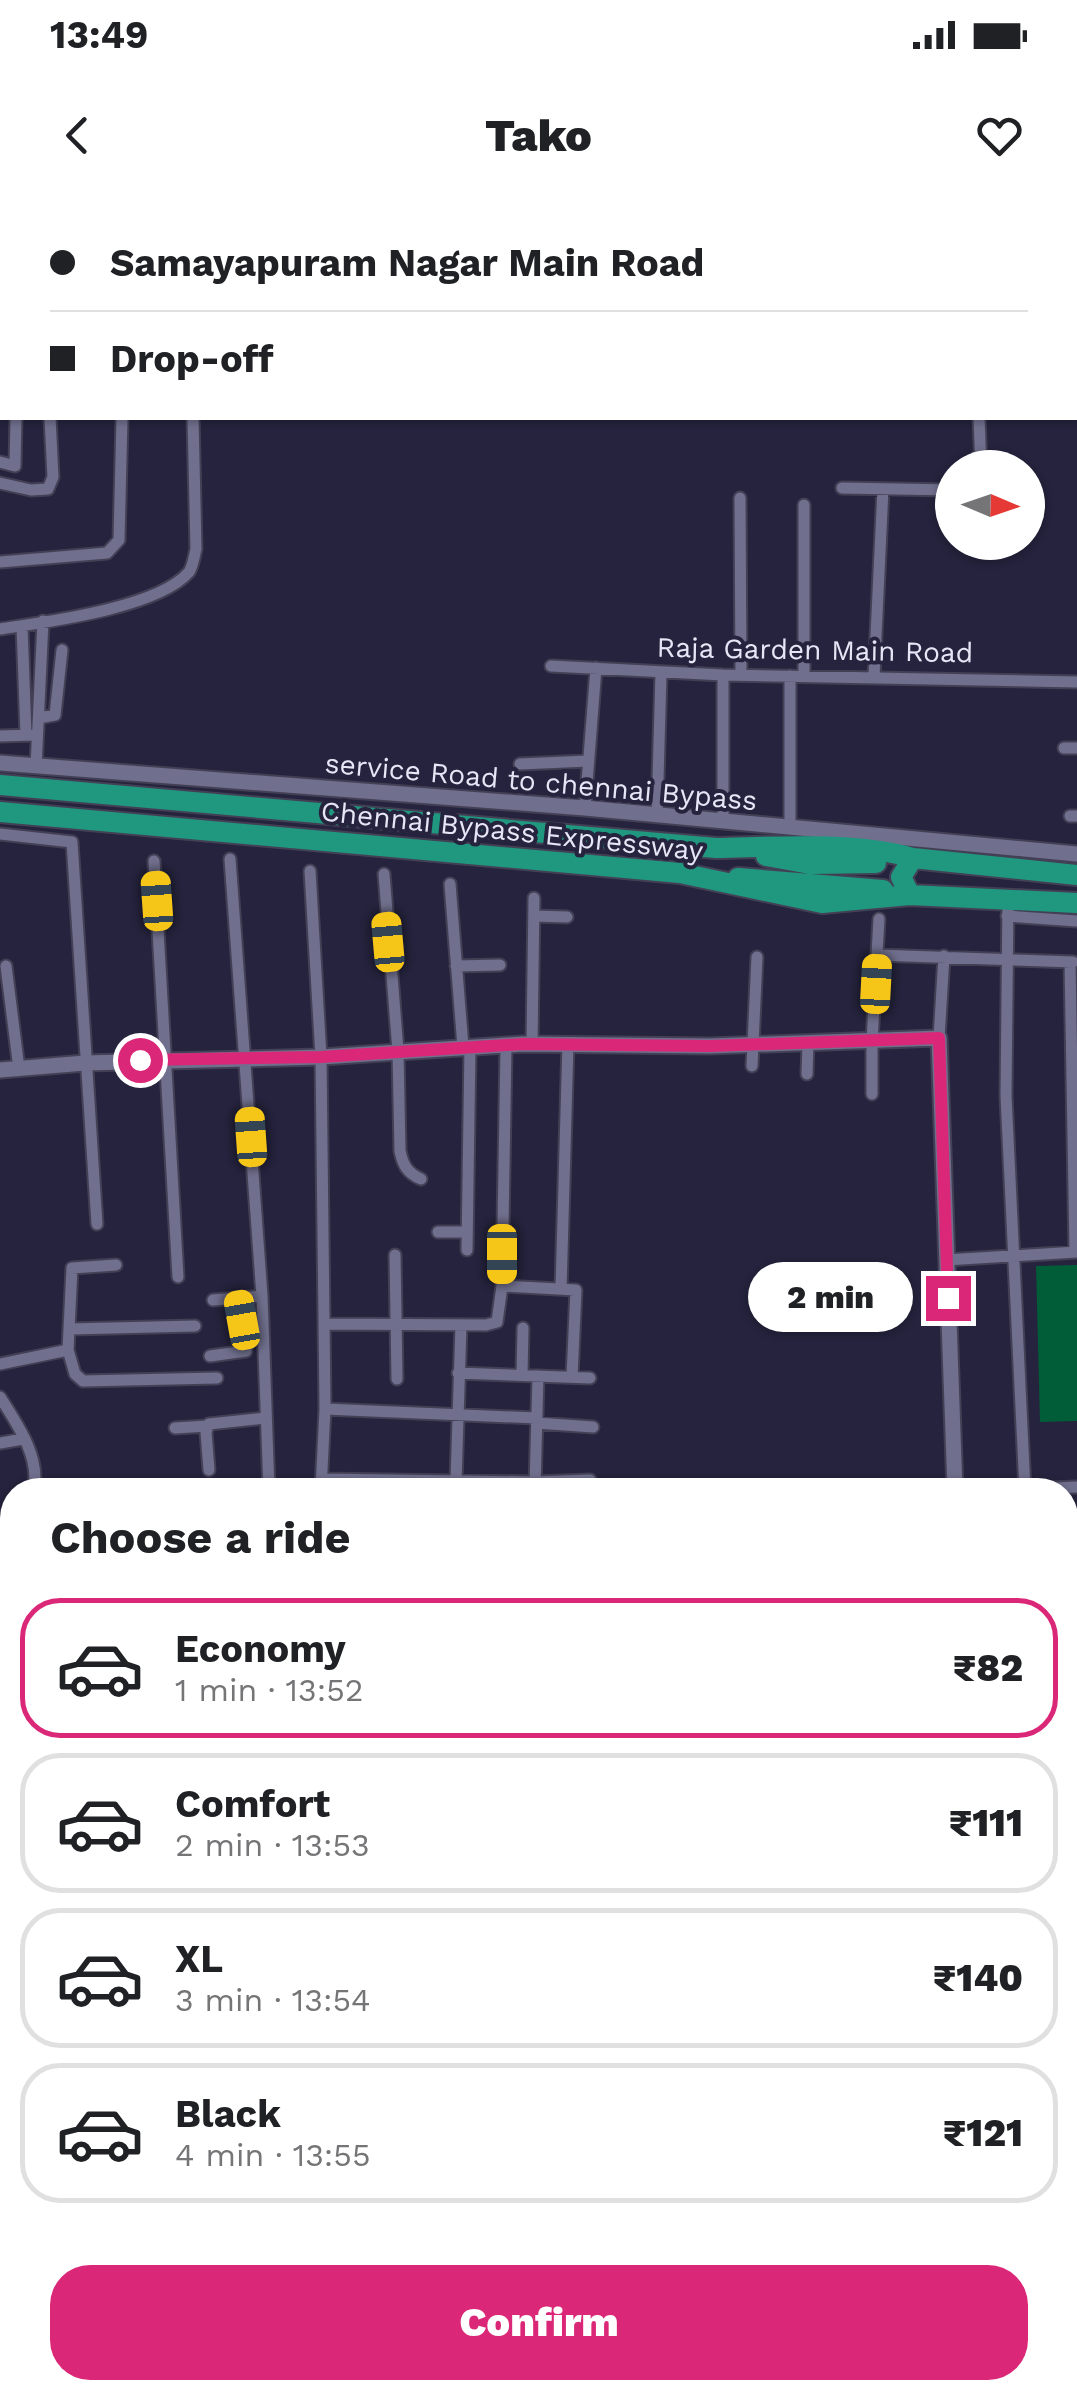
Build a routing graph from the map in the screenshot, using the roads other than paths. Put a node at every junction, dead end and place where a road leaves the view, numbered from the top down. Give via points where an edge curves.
1 (16, 420) edge
2 (50, 420) edge
3 (122, 420) edge
4 (193, 420) edge
5 (979, 420) edge
6 (980, 450) edge
7 (0, 462) edge
8 (0, 483) edge
9 (842, 488) dead end
10 (883, 489) junction
11 (935, 490) edge
12 (740, 498) dead end
13 (804, 504) dead end
14 (0, 562) edge
15 (43, 622) junction
16 (22, 626) junction
17 (0, 629) edge
18 (62, 650) dead end
19 (551, 666) dead end
20 (596, 668) junction
21 (662, 672) junction
22 (723, 675) junction
23 (741, 675) junction
24 (797, 676) junction
25 (874, 677) junction
26 (1077, 682) edge
27 (39, 718) junction
28 (32, 735) junction
29 (0, 736) edge
30 (588, 761) junction
31 (0, 763) edge
32 (520, 764) dead end
33 (36, 767) junction
34 (0, 785) edge
35 (585, 808) junction
36 (0, 812) edge
37 (657, 816) junction
38 (723, 821) junction
39 (790, 827) junction
40 (0, 834) edge
41 (692, 844) junction
42 (1077, 854) edge
43 (913, 858) junction
44 (230, 859) dead end
45 (154, 861) dead end
46 (310, 871) dead end
47 (384, 874) dead end
48 (687, 874) junction
49 (1077, 875) edge
50 (450, 884) dead end
51 (910, 896) junction
52 (534, 898) dead end
53 (1077, 904) edge
54 (1008, 908) junction
55 (534, 916) junction
56 (566, 917) dead end
57 (879, 919) dead end
58 (1077, 921) edge
59 (877, 955) junction
60 (944, 956) junction
61 (758, 957) dead end
62 (1006, 960) junction
63 (1073, 962) edge
64 (500, 965) dead end
65 (6, 966) dead end
66 (456, 966) junction
67 (939, 1038) junction
68 (872, 1041) junction
69 (568, 1043) junction
70 (808, 1043) junction
71 (532, 1044) junction
72 (753, 1044) junction
73 (506, 1046) junction
74 (466, 1047) junction
75 (398, 1050) junction
76 (321, 1057) junction
77 (245, 1058) junction
78 (167, 1059) junction
79 (85, 1062) junction
80 (752, 1066) dead end
81 (19, 1069) junction
82 (0, 1070) edge
83 (807, 1074) dead end
84 (872, 1094) dead end
85 (421, 1179) dead end
86 (98, 1224) dead end
87 (438, 1232) dead end
88 (467, 1232) junction
89 (467, 1250) dead end
90 (1076, 1252) edge
91 (395, 1255) dead end
92 (1014, 1258) junction
93 (946, 1260) junction
94 (116, 1265) dead end
95 (178, 1277) dead end
96 (502, 1286) junction
97 (561, 1289) junction
98 (262, 1296) junction
99 (239, 1298) junction
100 (214, 1300) dead end
101 (325, 1324) junction
102 (396, 1325) junction
103 (461, 1325) junction
104 (195, 1326) dead end
105 (70, 1328) junction
106 (523, 1328) dead end
107 (68, 1350) junction
108 (210, 1356) dead end
109 (0, 1364) edge
110 (458, 1373) junction
111 (522, 1375) junction
112 (538, 1376) junction
113 (572, 1377) junction
114 (217, 1378) dead end
115 (590, 1378) dead end
116 (397, 1379) dead end
117 (0, 1397) edge
118 (325, 1409) junction
119 (458, 1414) junction
120 (266, 1418) junction
121 (536, 1421) junction
122 (207, 1426) junction
123 (593, 1426) dead end
124 (175, 1428) dead end
125 (23, 1438) junction
126 (0, 1443) edge
127 (208, 1470) dead end
128 (34, 1478) edge
129 (268, 1478) edge
130 (321, 1478) edge
131 (456, 1478) edge
132 (534, 1478) edge
133 (955, 1478) edge
134 (1025, 1478) edge

1 - 7 street via 15,466
2 - 8 street via 48,489
3 - 14 street via 119,540 107,553
4 - 15 street via 191,570 127,605
5 - 6 street
9 - 10 street
10 - 11 street
10 - 25 street
12 - 23 street
13 - 24 street
15 - 16 street
15 - 27 street
16 - 17 street
16 - 28 street
18 - 27 street via 55,715
19 - 20 street, Raja Garden Main Road
20 - 21 street, Raja Garden Main Road
20 - 30 street
21 - 22 street, Raja Garden Main Road
21 - 37 street
22 - 23 street, Raja Garden Main Road
22 - 38 street
23 - 24 street, Raja Garden Main Road
24 - 25 street, Raja Garden Main Road
24 - 39 street
25 - 26 street, Raja Garden Main Road
27 - 28 street
28 - 29 street
28 - 33 street
30 - 32 street
30 - 35 street
31 - 33 street, service Road to chennai Bypass
33 - 35 street, service Road to chennai Bypass
34 - 41 highway, Chennai Bypass Expressway
35 - 37 street, service Road to chennai Bypass
36 - 48 highway, Chennai Bypass Expressway
37 - 38 street, service Road to chennai Bypass
38 - 39 street, service Road to chennai Bypass
39 - 42 street, service Road to chennai Bypass
40 - 79 street via 72,842
41 - 43 highway, Chennai Bypass Expressway
41 - 48 highway
43 - 49 highway
43 - 51 highway via 902,876
44 - 77 street
45 - 78 street
46 - 76 street
47 - 75 street
48 - 51 highway, Chennai Bypass Expressway via 823,894
50 - 66 street
51 - 54 highway
52 - 55 street
53 - 54 highway
54 - 58 street
54 - 62 street
55 - 56 street
55 - 71 street
57 - 59 street
59 - 60 street
59 - 68 street
60 - 62 street
60 - 67 street
61 - 72 street
62 - 63 street
62 - 92 street
63 - 90 street
64 - 66 street
65 - 81 street
66 - 74 street
67 - 68 street
67 - 93 street
68 - 70 street
68 - 84 street
69 - 71 street
69 - 72 street
69 - 97 street
70 - 72 street
70 - 83 street
71 - 73 street
72 - 80 street
73 - 74 street
73 - 96 street
74 - 75 street
74 - 88 street
75 - 76 street
75 - 85 street via 400,1150 410,1175
76 - 77 street
76 - 101 street
77 - 78 street
77 - 98 street
78 - 79 street
78 - 95 street
79 - 81 street
79 - 86 street
81 - 82 street
87 - 88 street
88 - 89 street
90 - 92 street
91 - 102 street
92 - 93 street
92 - 134 street
93 - 133 street
94 - 105 street via 72,1268
96 - 97 street
96 - 103 street via 497,1322
97 - 113 street via 576,1290
98 - 99 street
98 - 120 street
99 - 100 street
99 - 108 street via 246,1351
101 - 102 street
101 - 118 street
102 - 103 street
102 - 116 street
103 - 110 street
104 - 105 street
105 - 107 street
106 - 111 street
107 - 109 street
107 - 114 street via 83,1381
110 - 111 street
110 - 119 street
111 - 112 street
112 - 113 street
112 - 121 street
113 - 115 street
117 - 125 street
118 - 119 street
118 - 130 street
119 - 121 street
119 - 131 street
120 - 122 street
120 - 129 street
121 - 123 street
121 - 132 street
122 - 124 street
122 - 127 street
125 - 126 street
125 - 128 street

